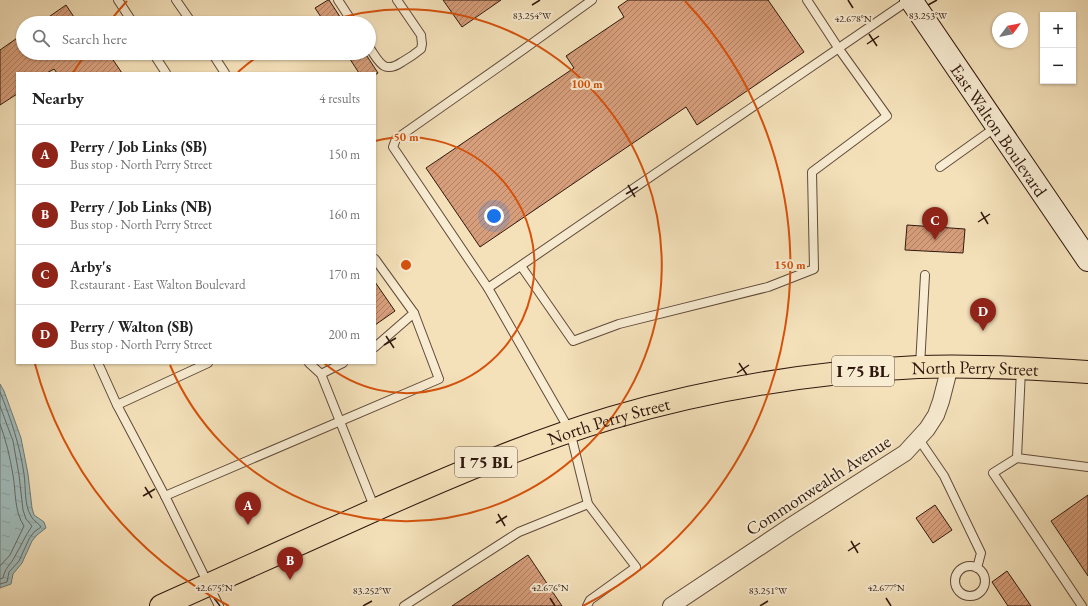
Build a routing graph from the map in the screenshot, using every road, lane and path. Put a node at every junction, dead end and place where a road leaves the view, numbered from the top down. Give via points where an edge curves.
1 (118, 0) edge
2 (176, 0) edge
3 (338, 0) edge
4 (397, 0) edge
5 (592, 0) edge
6 (807, 0) edge
7 (910, 0) edge
8 (128, 16) edge
9 (187, 16) edge
10 (348, 16) edge
11 (839, 49) junction
12 (376, 57) edge
13 (160, 60) edge
14 (217, 60) edge
15 (166, 72) edge
16 (224, 72) edge
17 (997, 127) junction
18 (940, 167) dead end
19 (1087, 255) edge
20 (376, 259) edge
21 (520, 266) junction
22 (924, 275) dead end
23 (488, 288) junction
24 (414, 313) junction
25 (376, 346) edge
26 (98, 364) edge
27 (206, 364) edge
28 (310, 364) edge
29 (341, 364) edge
30 (950, 366) junction
31 (920, 367) junction
32 (1021, 368) junction
33 (1088, 372) edge
34 (321, 374) junction
35 (117, 405) junction
36 (340, 422) junction
37 (570, 431) junction
38 (918, 438) junction
39 (1017, 458) junction
40 (1088, 467) edge
41 (165, 496) junction
42 (588, 504) junction
43 (376, 510) junction
44 (977, 568) dead end
45 (209, 584) junction
46 (161, 606) edge
47 (220, 606) edge
48 (404, 606) edge
49 (588, 606) edge
50 (671, 606) edge
51 (1082, 606) edge

1 - 8 lane
2 - 9 lane
3 - 10 lane
4 - 12 lane via 421,35 421,49 396,66 388,68 383,66
5 - 23 lane via 396,139 392,147
6 - 11 lane
7 - 11 lane
7 - 17 main road, East Walton Boulevard
11 - 21 lane
11 - 21 lane via 887,116 812,172 814,269 768,286 619,324 573,341
13 - 15 lane
14 - 16 lane
17 - 18 lane
17 - 19 main road, East Walton Boulevard
20 - 24 lane
21 - 23 lane
22 - 31 lane
23 - 37 lane
24 - 25 lane
24 - 36 lane via 439,379
26 - 35 lane
27 - 35 lane
28 - 34 lane
29 - 34 lane
30 - 31 main road, North Perry Street / I 75 BL
30 - 32 main road, North Perry Street
30 - 38 street, Commonwealth Avenue via 936,415
31 - 37 main road, North Perry Street / I 75 BL via 839,373 724,390 648,408
32 - 33 main road, North Perry Street
32 - 39 lane
34 - 36 lane
35 - 41 lane
36 - 41 lane
36 - 43 lane
37 - 42 lane
37 - 43 main road, North Perry Street / I 75 BL via 493,459
38 - 44 lane via 944,476 981,553
38 - 50 street, Commonwealth Avenue via 905,453
39 - 40 lane
39 - 51 lane via 992,473
41 - 45 lane
42 - 48 lane via 519,532
42 - 49 lane via 636,567 590,600
43 - 45 main road, North Perry Street / I 75 BL
45 - 46 main road, North Perry Street / I 75 BL
45 - 47 lane

